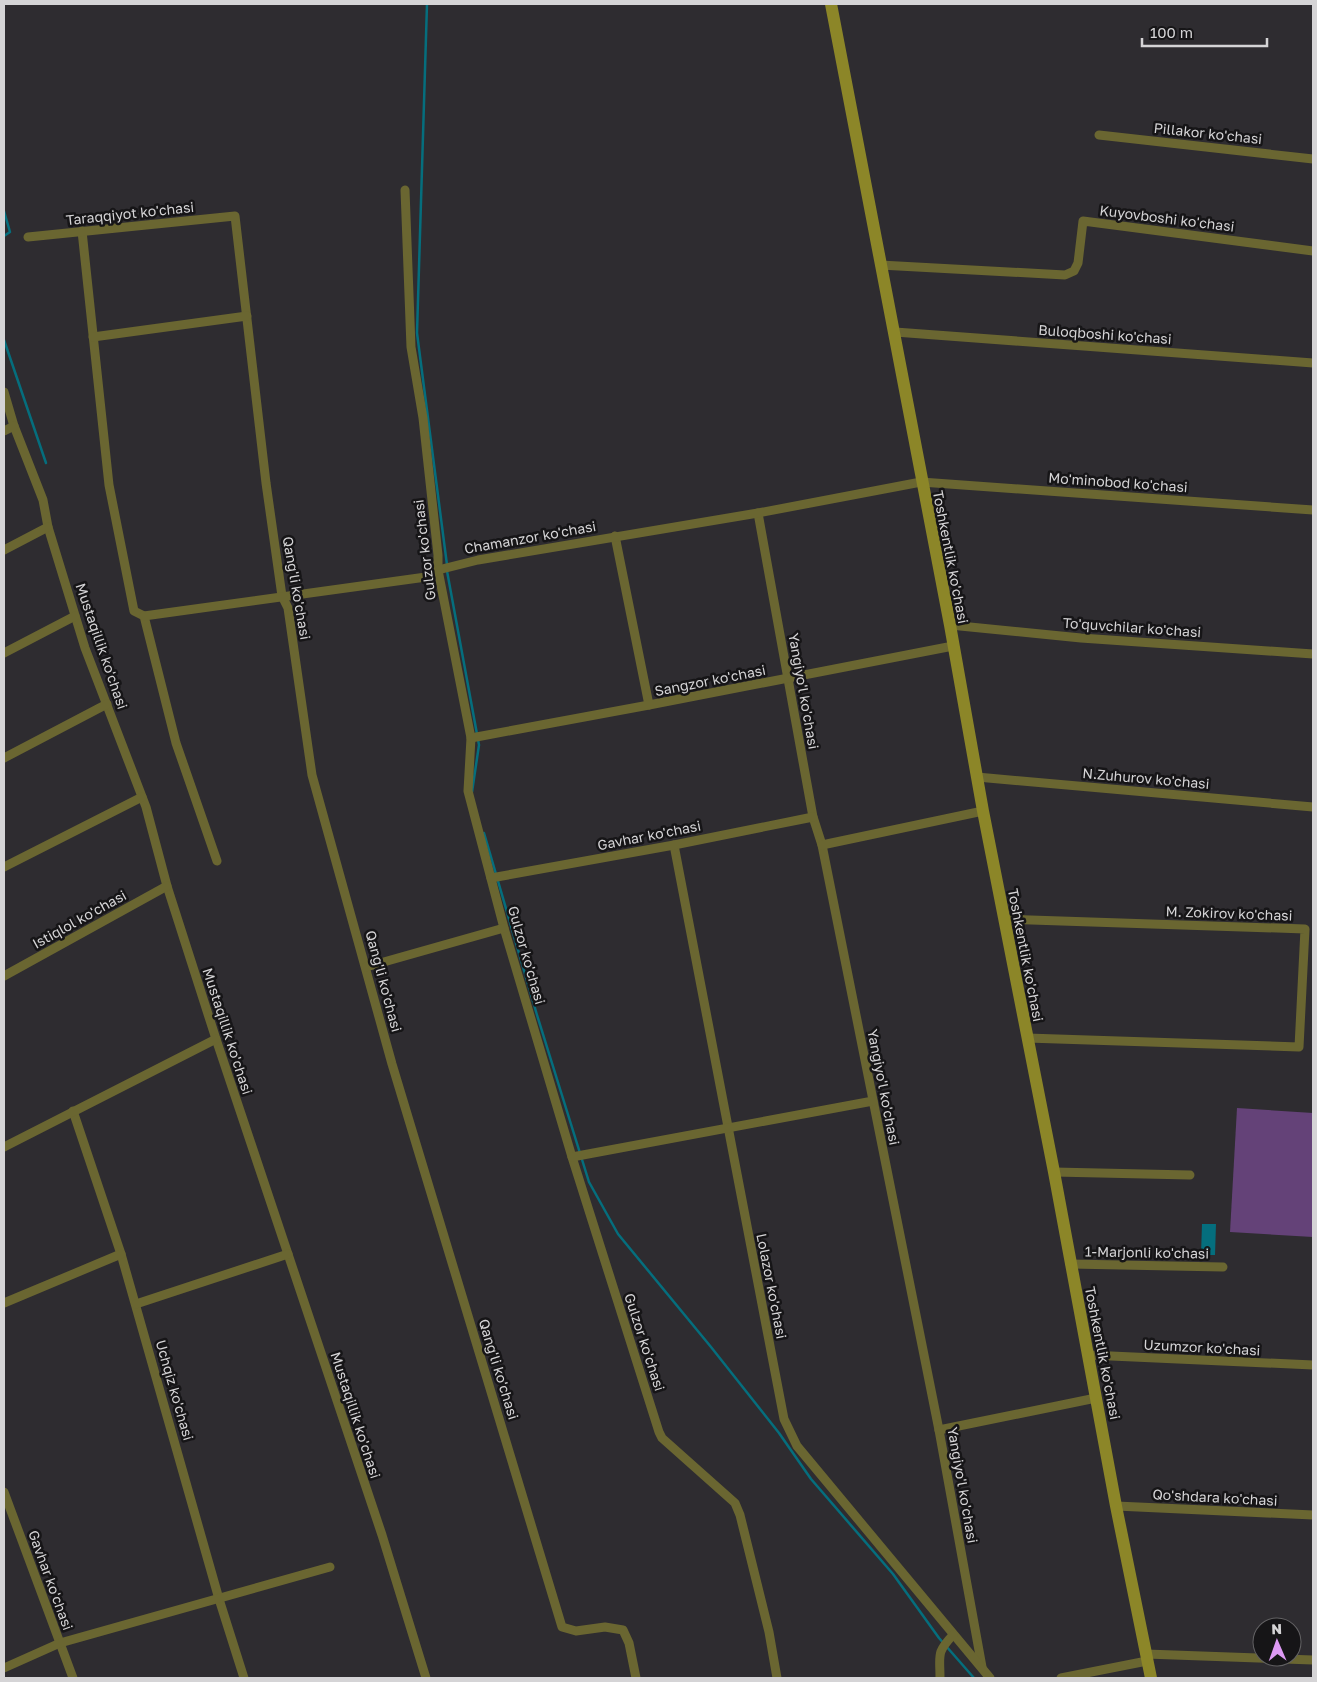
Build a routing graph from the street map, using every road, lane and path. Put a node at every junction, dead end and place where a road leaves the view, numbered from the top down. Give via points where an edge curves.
1 (831, 4) edge
2 (1099, 135) dead end
3 (1313, 159) edge
4 (405, 190) dead end
5 (235, 216) joint
6 (82, 231) junction
7 (28, 237) dead end
8 (1313, 251) edge
9 (880, 265) junction
10 (248, 316) junction
11 (895, 332) junction
12 (93, 337) junction
13 (1313, 363) edge
14 (4, 392) edge
15 (14, 426) junction
16 (4, 430) edge
17 (921, 482) junction
18 (1313, 510) edge
19 (758, 513) junction
20 (48, 527) junction
21 (615, 536) junction
22 (4, 550) edge
23 (438, 570) junction
24 (282, 596) junction
25 (75, 616) junction
26 (144, 616) junction
27 (950, 625) junction
28 (953, 646) junction
29 (4, 653) edge
30 (1313, 654) edge
31 (787, 679) junction
32 (107, 704) junction
33 (649, 705) junction
34 (471, 738) junction
35 (4, 758) edge
36 (977, 777) junction
37 (142, 797) junction
38 (1313, 807) edge
39 (983, 812) junction
40 (813, 817) junction
41 (674, 845) junction
42 (822, 845) junction
43 (217, 861) dead end
44 (4, 867) edge
45 (491, 878) junction
46 (168, 886) junction
47 (1004, 919) junction
48 (504, 928) junction
49 (366, 967) junction
50 (4, 976) edge
51 (1028, 1038) junction
52 (216, 1039) junction
53 (873, 1102) junction
54 (73, 1111) junction
55 (729, 1128) junction
56 (4, 1147) edge
57 (572, 1158) junction
58 (1054, 1172) junction
59 (1190, 1175) dead end
60 (121, 1254) junction
61 (288, 1254) junction
62 (1070, 1264) junction
63 (1223, 1267) dead end
64 (4, 1303) edge
65 (136, 1304) junction
66 (1089, 1355) junction
67 (1313, 1366) edge
68 (1096, 1398) junction
69 (939, 1430) junction
70 (4, 1492) edge
71 (1116, 1506) junction
72 (1313, 1515) edge
73 (330, 1567) dead end
74 (219, 1598) junction
75 (953, 1635) junction
76 (60, 1643) junction
77 (1147, 1658) junction
78 (1313, 1660) edge
79 (982, 1667) junction
80 (4, 1668) edge
81 (73, 1678) edge
82 (244, 1678) edge
83 (426, 1678) edge
84 (636, 1678) edge
85 (777, 1678) edge
86 (940, 1678) edge
87 (990, 1678) edge
88 (1061, 1678) edge
89 (1151, 1678) edge

1 - 9 main road, Toshkentlik ko'chasi
2 - 3 street, Pillakor ko'chasi
4 - 23 street, Gulzor ko'chasi via 411,347 423,418
5 - 6 street, Taraqqiyot ko'chasi
5 - 10 street, Qang'li ko'chasi
6 - 7 street, Taraqqiyot ko'chasi
6 - 12 street
8 - 9 street, Kuyovboshi ko'chasi via 1082,221 1078,263 1074,271 1065,275
9 - 11 main road, Toshkentlik ko'chasi
10 - 12 street
10 - 24 street, Qang'li ko'chasi
11 - 13 street, Buloqboshi ko'chasi
11 - 17 main road, Toshkentlik ko'chasi
12 - 26 street via 109,485 134,611
14 - 15 street, Mustaqillik ko'chasi
15 - 16 street
15 - 20 street, Mustaqillik ko'chasi via 43,500
17 - 18 street, Mo'minobod ko'chasi
17 - 19 street, Chamanzor ko'chasi
17 - 27 main road, Toshkentlik ko'chasi
19 - 21 street, Chamanzor ko'chasi
19 - 31 street, Yangiyo'l ko'chasi
20 - 22 street
20 - 25 street, Mustaqillik ko'chasi
21 - 23 street, Chamanzor ko'chasi
21 - 33 street
23 - 24 street, Chamanzor ko'chasi via 426,577
23 - 34 street, Gulzor ko'chasi
24 - 26 street, Chamanzor ko'chasi
24 - 49 street, Qang'li ko'chasi via 288,608 312,774
25 - 29 street
25 - 32 street, Mustaqillik ko'chasi
26 - 43 street via 176,743
27 - 28 main road, Toshkentlik ko'chasi
27 - 30 street, To'quvchilar ko'chasi
28 - 31 street, Sangzor ko'chasi
28 - 36 main road, Toshkentlik ko'chasi
31 - 33 street, Sangzor ko'chasi
31 - 40 street, Yangiyo'l ko'chasi
32 - 35 street
32 - 37 street, Mustaqillik ko'chasi
33 - 34 street, Sangzor ko'chasi
34 - 45 street, Gulzor ko'chasi via 468,791
36 - 38 street, N.Zuhurov ko'chasi
36 - 39 main road, Toshkentlik ko'chasi
37 - 44 street
37 - 46 street, Mustaqillik ko'chasi
39 - 42 street
39 - 47 main road, Toshkentlik ko'chasi
40 - 41 street, Gavhar ko'chasi
40 - 42 street, Yangiyo'l ko'chasi
41 - 45 street, Gavhar ko'chasi
41 - 55 street, Lolazor ko'chasi
42 - 53 street, Yangiyo'l ko'chasi
45 - 48 street, Gulzor ko'chasi
46 - 50 street, Istiqlol ko'chasi
46 - 52 street, Mustaqillik ko'chasi
47 - 51 main road, Toshkentlik ko'chasi
47 - 51 street, M. Zokirov ko'chasi via 1305,929 1299,1047
48 - 49 street
48 - 57 street, Gulzor ko'chasi
49 - 84 street, Qang'li ko'chasi via 392,1064 562,1627 576,1631 605,1627 623,1630
51 - 58 main road, Toshkentlik ko'chasi
52 - 54 street
52 - 61 street, Mustaqillik ko'chasi
53 - 55 street
53 - 69 street, Yangiyo'l ko'chasi
54 - 56 street
54 - 60 street, Uchqiz ko'chasi
55 - 57 street
55 - 75 street, Lolazor ko'chasi via 784,1419 798,1446
57 - 85 street, Gulzor ko'chasi via 659,1432 735,1503 740,1515
58 - 59 street
58 - 62 main road, Toshkentlik ko'chasi
60 - 64 street
60 - 65 street, Uchqiz ko'chasi
61 - 65 street
61 - 83 street, Mustaqillik ko'chasi
62 - 63 street, 1-Marjonli ko'chasi
62 - 66 main road, Toshkentlik ko'chasi
65 - 74 street, Uchqiz ko'chasi
66 - 67 street, Uzumzor ko'chasi
66 - 68 main road, Toshkentlik ko'chasi
68 - 69 street
68 - 71 main road, Toshkentlik ko'chasi
69 - 79 street, Yangiyo'l ko'chasi
70 - 76 street, Gavhar ko'chasi
71 - 72 street, Qo'shdara ko'chasi
71 - 77 main road, Toshkentlik ko'chasi
73 - 74 street
74 - 76 street
74 - 82 street, Uchqiz ko'chasi
75 - 79 street, Lolazor ko'chasi
75 - 86 street via 940,1652
76 - 80 street
76 - 81 street, Gavhar ko'chasi
77 - 78 street
77 - 88 street
77 - 89 main road, Toshkentlik ko'chasi
79 - 87 street, Lolazor ko'chasi

